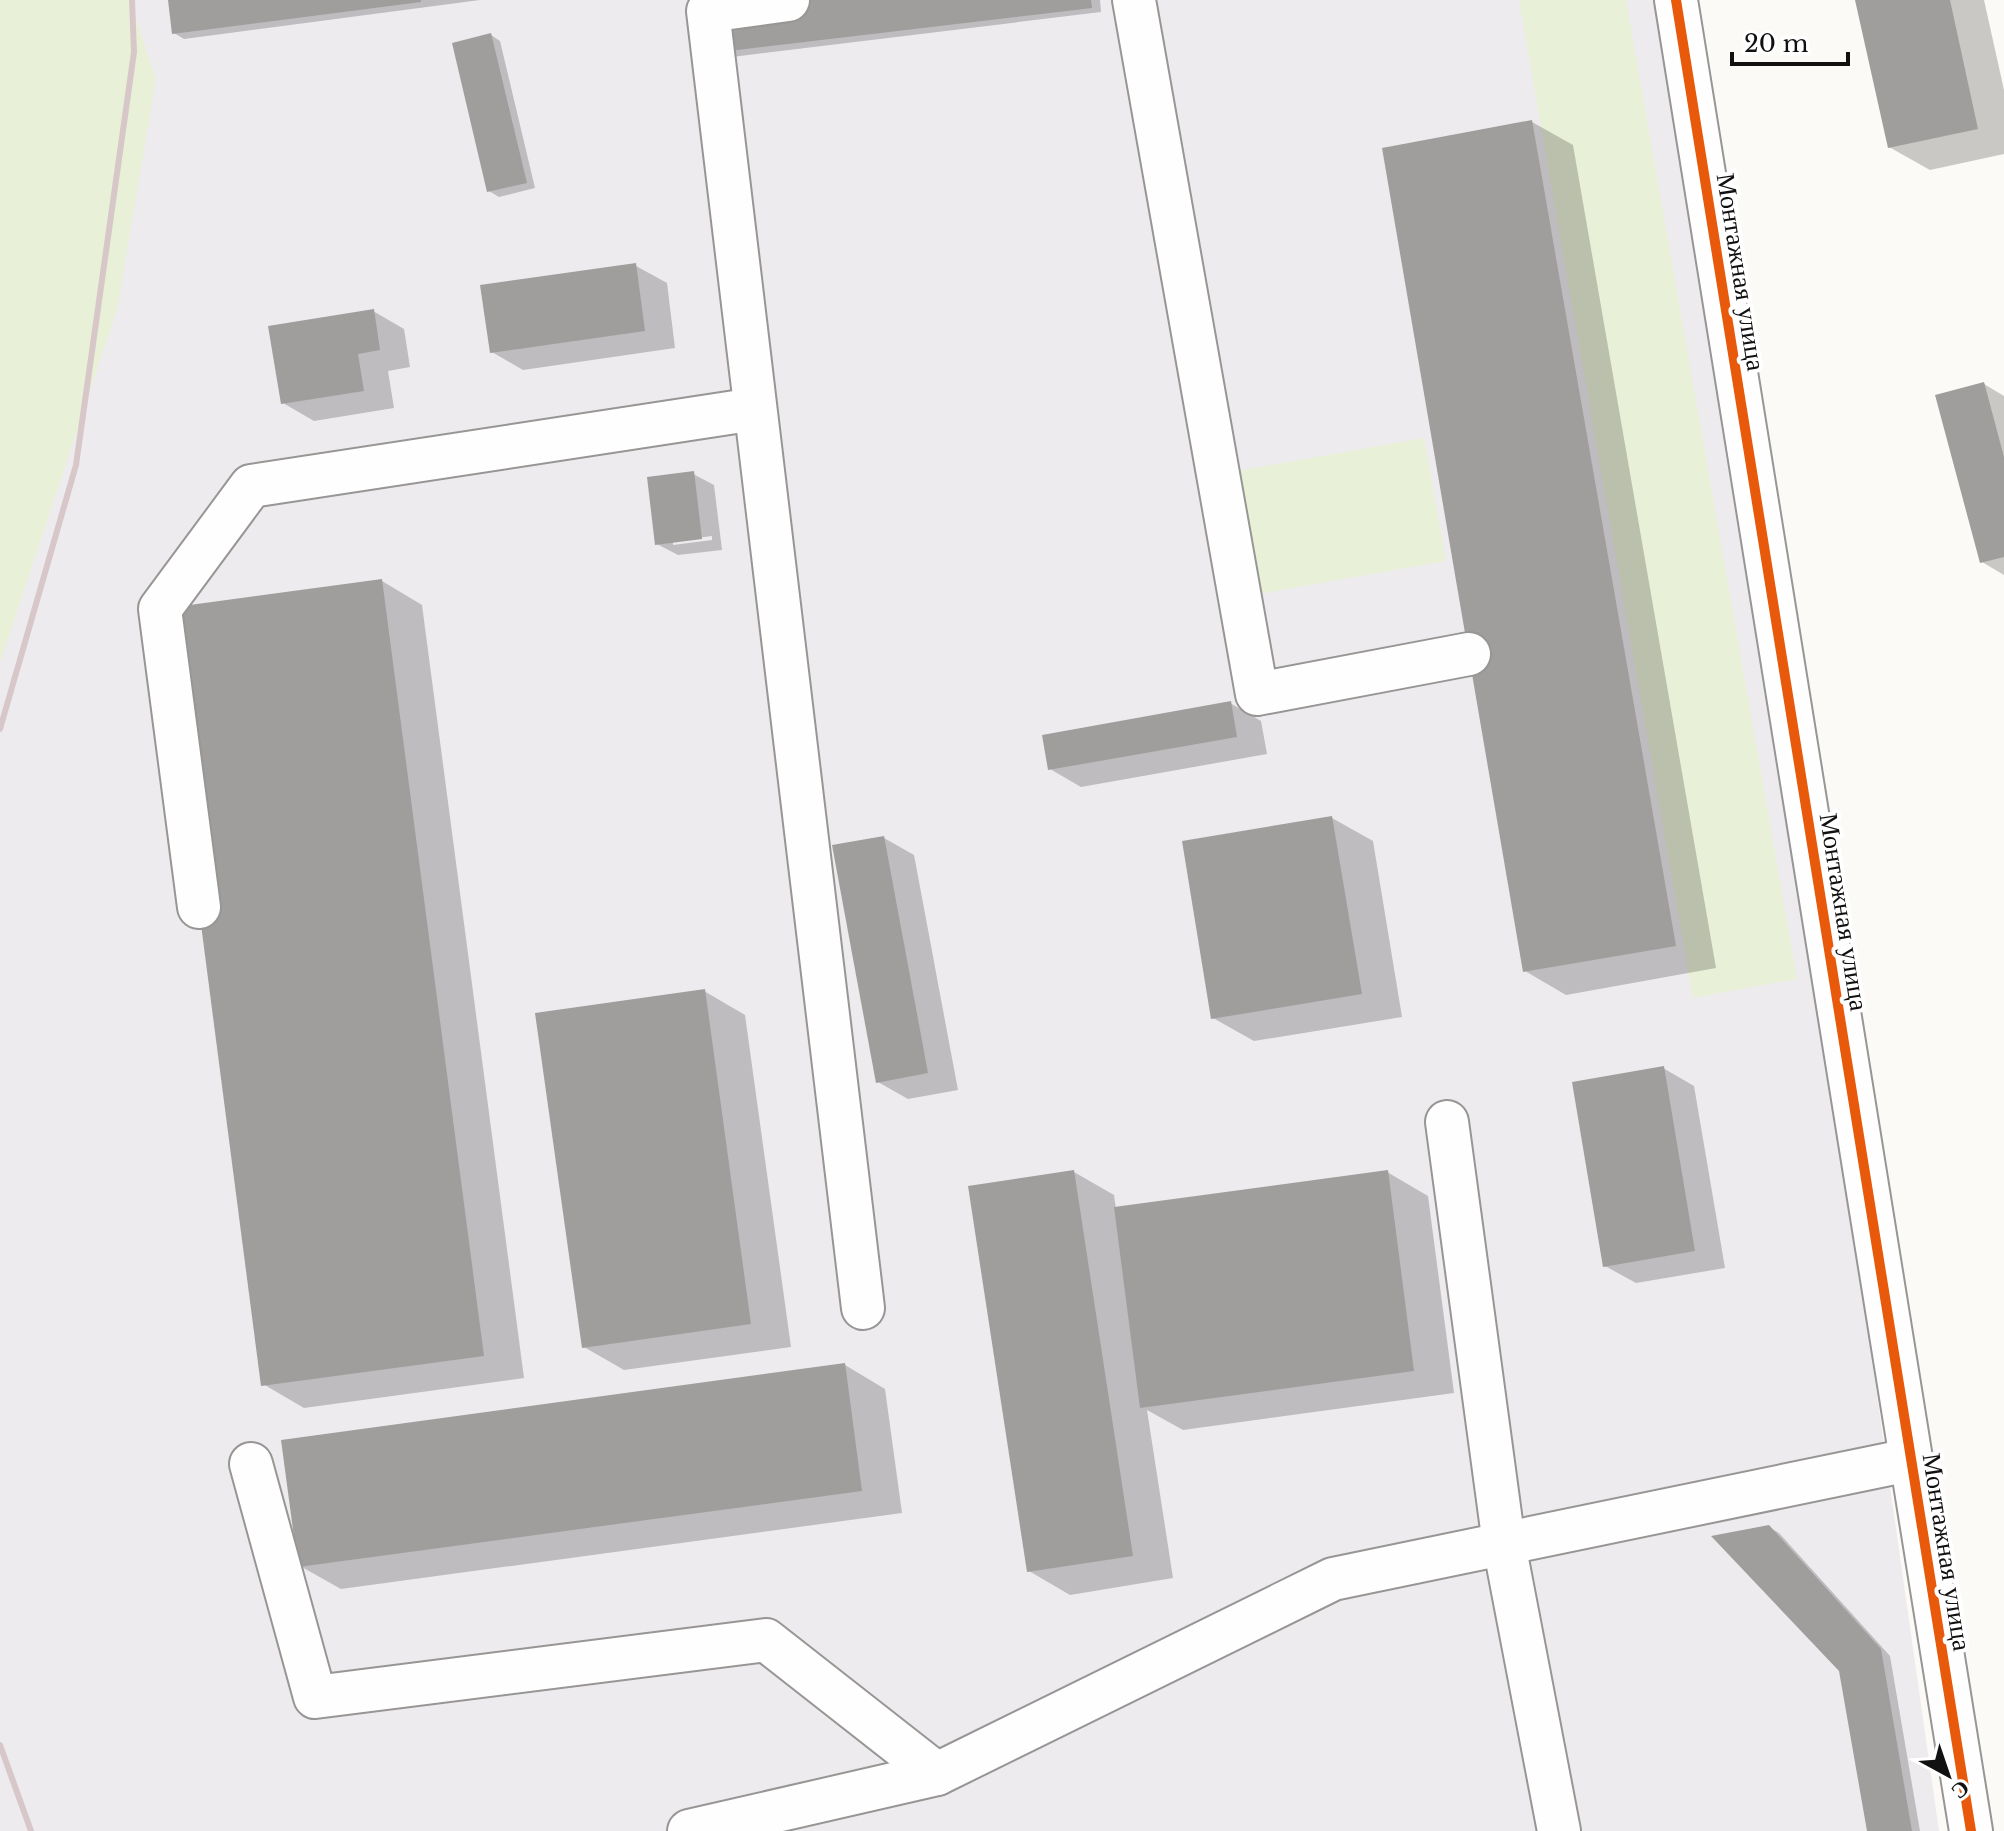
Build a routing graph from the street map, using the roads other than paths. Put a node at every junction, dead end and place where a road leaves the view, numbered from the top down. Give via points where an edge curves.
1 (788, 0) edge
2 (1134, 0) edge
3 (1676, 0) edge
4 (755, 409) junction
5 (1469, 654) dead end
6 (199, 907) dead end
7 (1447, 1122) dead end
8 (863, 1308) dead end
9 (1909, 1460) junction
10 (251, 1464) dead end
11 (1504, 1544) junction
12 (937, 1774) junction
13 (689, 1831) edge
14 (1559, 1831) edge
15 (1971, 1831) edge

1 - 4 street via 708,11
2 - 5 street via 1257,694
3 - 9 street, Монтажная улица
4 - 6 street via 251,486 160,609
4 - 8 street
7 - 11 street
9 - 11 street
9 - 15 street, Монтажная улица
10 - 12 street via 315,1697 766,1640
11 - 12 street via 1333,1579
11 - 14 street
12 - 13 street

